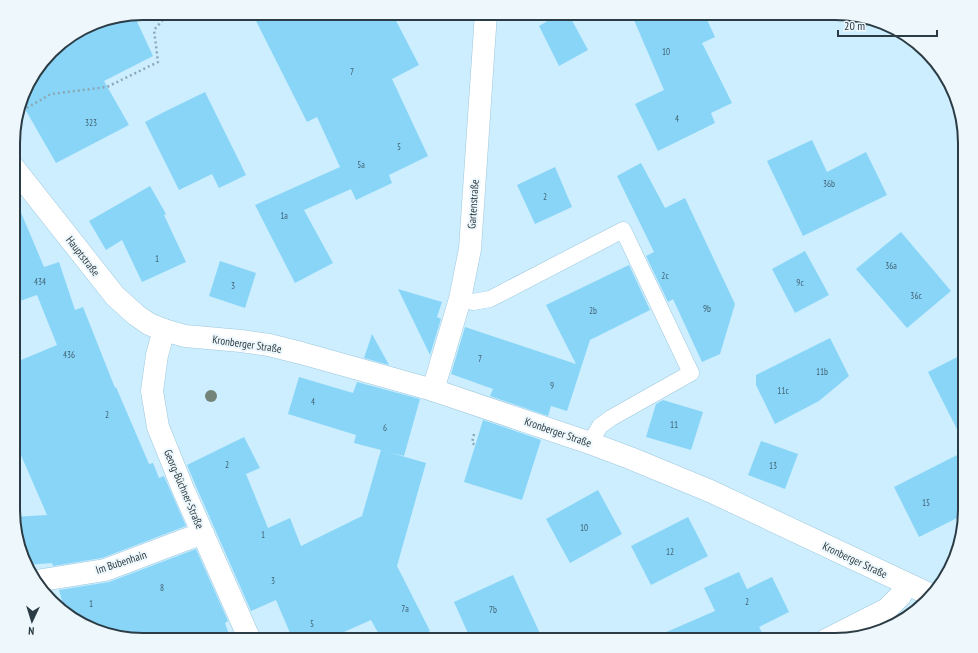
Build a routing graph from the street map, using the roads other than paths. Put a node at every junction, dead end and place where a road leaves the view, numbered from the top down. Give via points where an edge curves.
1 (486, 20) edge
2 (20, 176) edge
3 (460, 299) junction
4 (164, 330) junction
5 (433, 390) junction
6 (590, 443) junction
7 (203, 534) junction
8 (42, 580) edge
9 (907, 584) junction
10 (926, 593) edge
11 (247, 633) edge
12 (840, 633) edge

1 - 3 street, Gartenstraße via 470,249
2 - 4 street, Hauptstraße via 115,296 136,315
3 - 5 street, Gartenstraße
3 - 6 lane via 473,302 490,298 622,230 691,373 611,418 600,426
4 - 5 street, Kronberger Straße via 185,336 269,345
4 - 7 street, Georg-Büchner-Straße via 157,355 152,391 158,427
5 - 6 street, Kronberger Straße
6 - 9 street, Kronberger Straße via 710,491
7 - 8 street, Im Bubenhain via 105,570
7 - 11 street, Georg-Büchner-Straße
9 - 10 street, Kronberger Straße
9 - 12 street via 900,596 887,609

